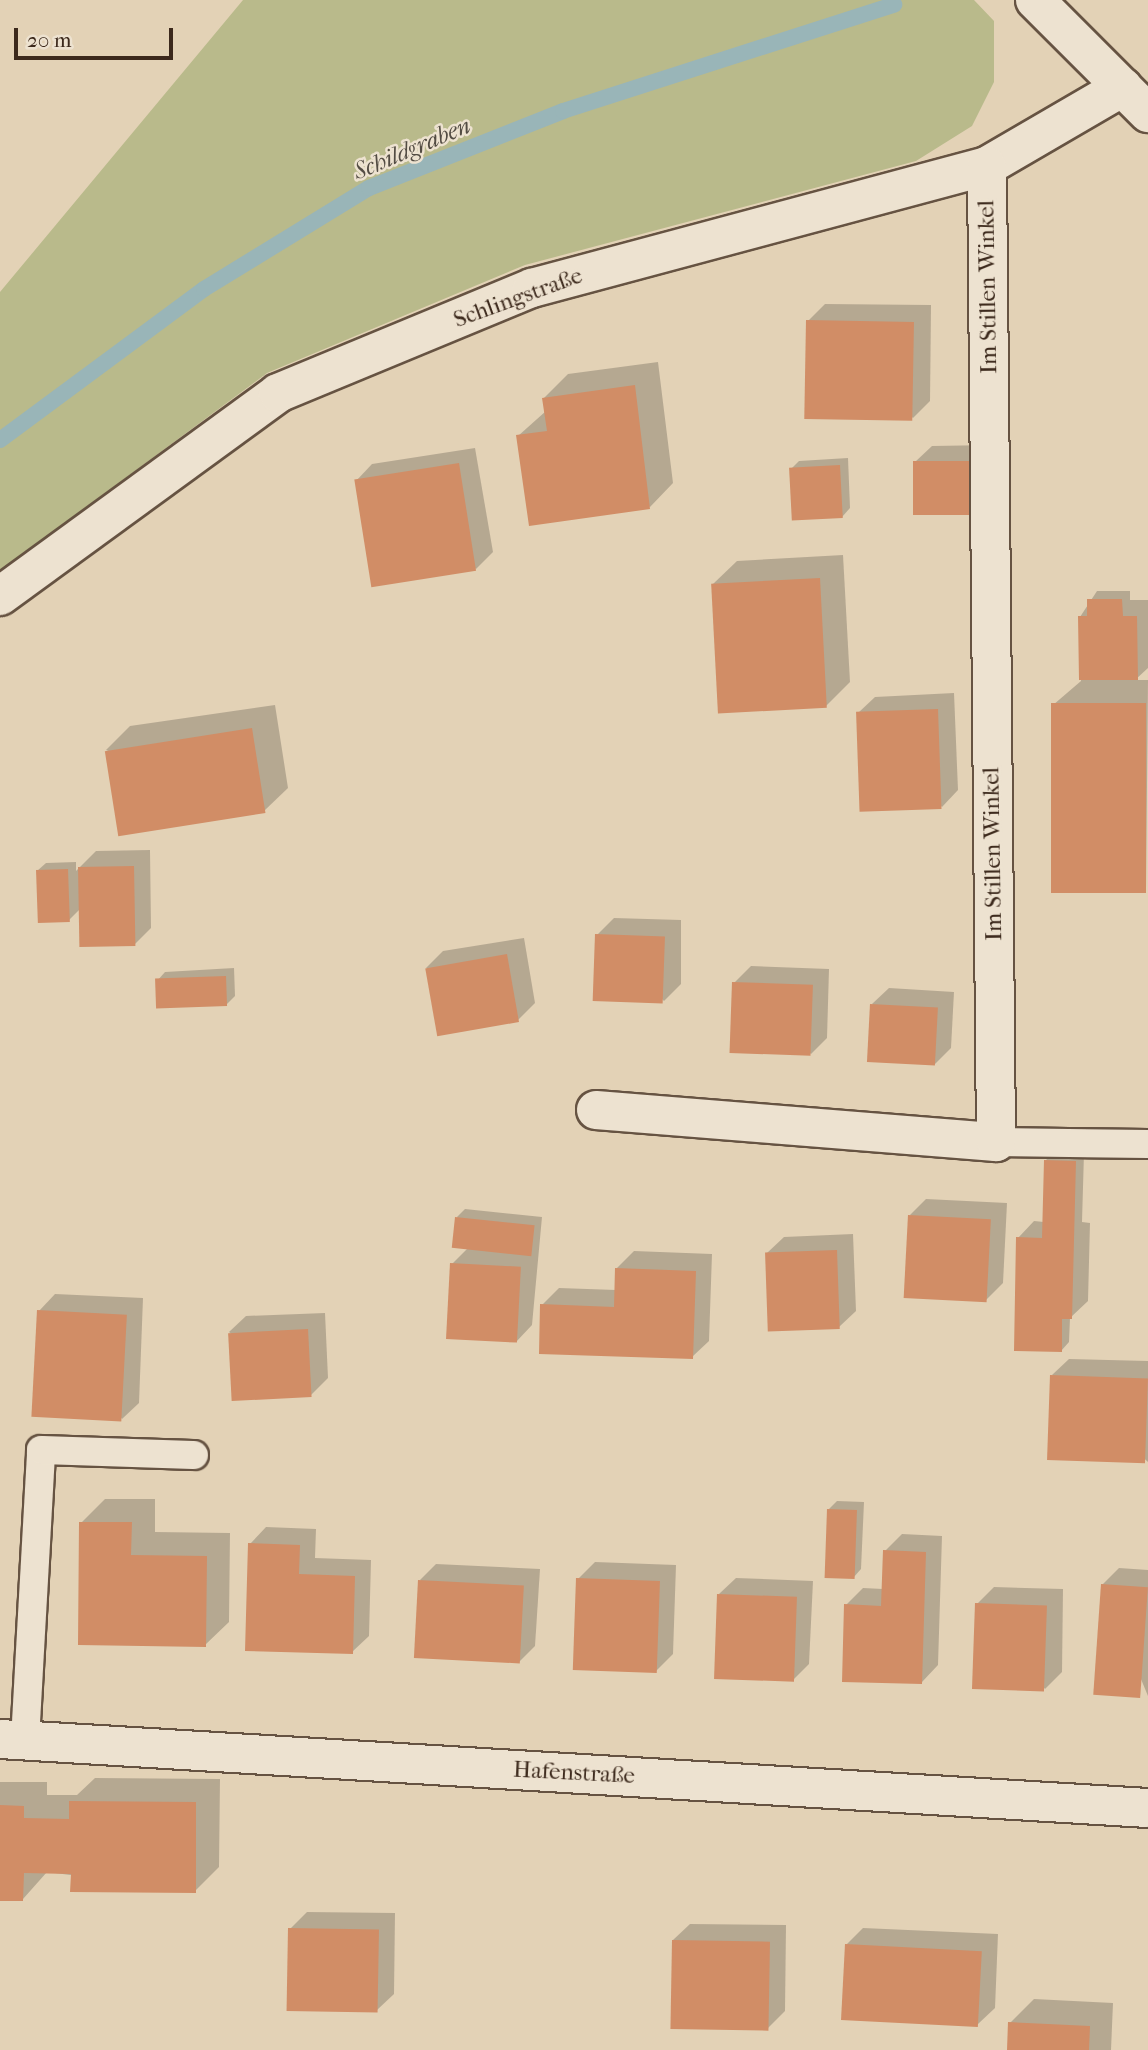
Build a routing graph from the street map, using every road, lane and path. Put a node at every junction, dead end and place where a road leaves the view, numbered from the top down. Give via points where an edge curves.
1 (1035, 0) edge
2 (1136, 100) edge
3 (987, 166) junction
4 (0, 596) edge
5 (596, 1110) dead end
6 (996, 1142) junction
7 (1148, 1144) edge
8 (194, 1455) dead end
9 (13, 1739) edge
10 (1148, 1808) edge

1 - 2 street
2 - 3 street, Schlingstraße
3 - 4 street, Schlingstraße via 532,288 278,393
3 - 6 street, Im Stillen Winkel
5 - 6 street
6 - 7 lane
8 - 9 lane via 41,1450
9 - 10 street, Hafenstraße

